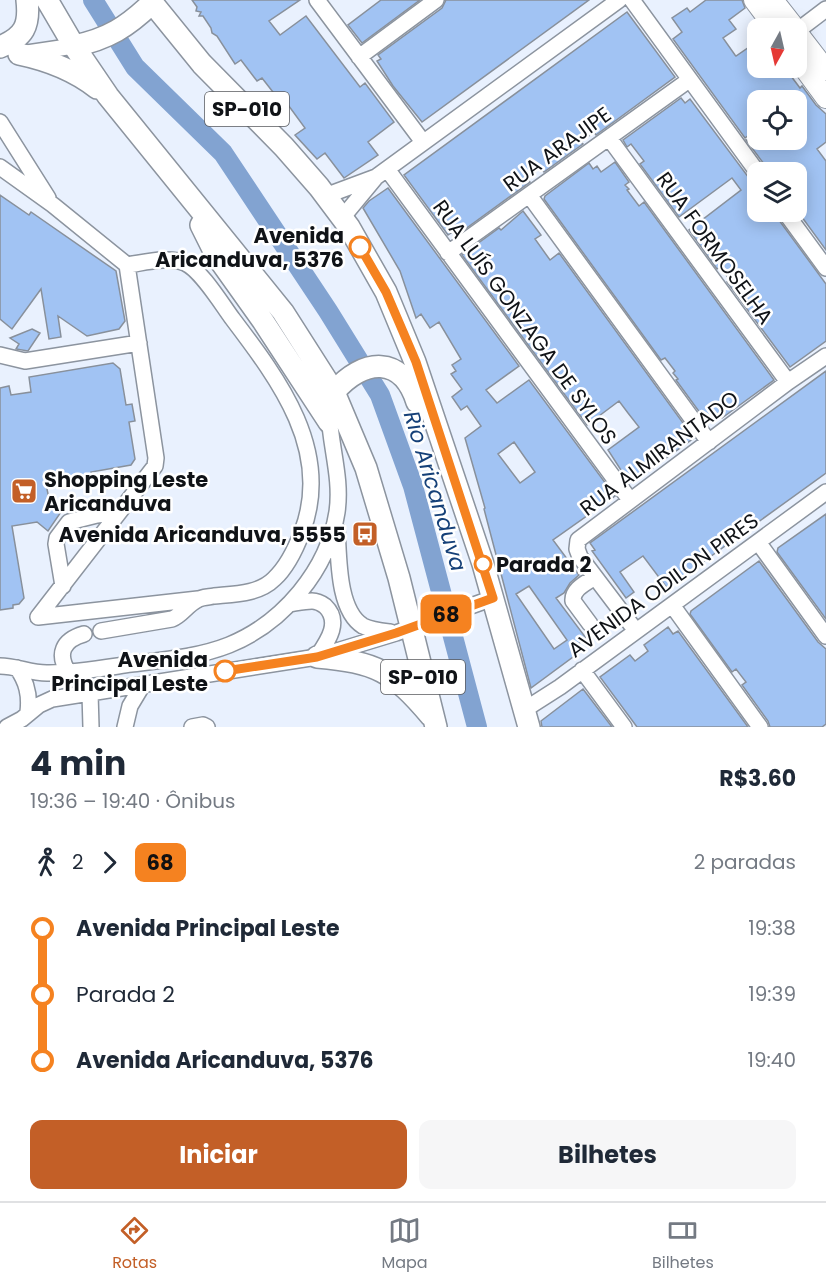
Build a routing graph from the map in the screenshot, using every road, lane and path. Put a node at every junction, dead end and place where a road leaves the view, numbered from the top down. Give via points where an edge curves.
1 (27, 0) edge
2 (47, 0) edge
3 (317, 0) edge
4 (436, 0) edge
5 (619, 0) edge
6 (632, 0) edge
7 (754, 0) edge
8 (773, 0) edge
9 (151, 1) edge
10 (826, 9) edge
11 (768, 18) edge
12 (787, 18) edge
13 (807, 22) edge
14 (84, 44) junction
15 (807, 45) edge
16 (6, 52) edge
17 (359, 57) junction
18 (826, 70) edge
19 (807, 72) edge
20 (689, 80) junction
21 (108, 96) junction
22 (826, 98) edge
23 (0, 122) edge
24 (609, 138) junction
25 (423, 142) junction
26 (750, 162) edge
27 (0, 167) edge
28 (381, 173) junction
29 (529, 195) junction
30 (326, 196) junction
31 (192, 202) junction
32 (53, 205) junction
33 (342, 219) junction
34 (792, 222) edge
35 (448, 253) junction
36 (127, 265) junction
37 (826, 268) edge
38 (139, 344) junction
39 (0, 355) edge
40 (826, 356) edge
41 (788, 382) junction
42 (338, 388) junction
43 (329, 422) junction
44 (709, 442) junction
45 (826, 492) edge
46 (630, 500) junction
47 (119, 512) junction
48 (337, 514) junction
49 (758, 542) junction
50 (485, 572) junction
51 (595, 577) junction
52 (63, 586) junction
53 (493, 598) junction
54 (198, 599) junction
55 (289, 604) junction
56 (672, 605) junction
57 (590, 624) dead end
58 (409, 627) junction
59 (636, 631) junction
60 (826, 636) edge
61 (317, 657) junction
62 (0, 666) edge
63 (17, 668) junction
64 (582, 670) junction
65 (69, 673) junction
66 (142, 686) junction
67 (90, 693) junction
68 (28, 712) junction
69 (527, 719) edge
70 (434, 723) edge
71 (7, 727) edge
72 (91, 727) edge
73 (125, 727) edge
74 (192, 727) edge
75 (207, 727) edge
76 (624, 727) edge
77 (760, 727) edge

1 - 16 highway via 26,27
2 - 14 highway, SP-010
3 - 17 street
4 - 17 street
5 - 25 street
6 - 20 street
7 - 11 main road
8 - 12 main road
9 - 14 highway via 115,33
9 - 30 highway, SP-010 via 202,64
10 - 13 street
14 - 16 street
14 - 21 highway, SP-010
15 - 18 main road
16 - 21 highway via 44,59 84,78
17 - 25 street
19 - 22 main road
20 - 24 street, RUA ARAJIPE
20 - 26 street
21 - 31 highway, SP-010
23 - 32 street
24 - 29 street, RUA ARAJIPE
24 - 41 street, RUA FORMOSELHA
25 - 28 street
27 - 32 street
28 - 30 street
28 - 33 street
28 - 35 street, RUA LUÍS GONZAGA DE SYLOS
29 - 35 street, RUA ARAJIPE
29 - 44 street
30 - 33 highway, SP-010
31 - 42 highway, SP-010 via 283,312
31 - 43 highway via 216,255
32 - 36 street
33 - 50 highway, SP-010 via 386,292 416,362
34 - 37 street
35 - 46 street, RUA LUÍS GONZAGA DE SYLOS
36 - 38 street
36 - 54 street via 181,261 193,267 273,374 292,407 308,448 310,507 298,545 282,570 263,587 252,591
38 - 39 street via 25,361
38 - 47 street via 156,458 155,466
40 - 41 street, RUA ALMIRANTADO
41 - 44 street, RUA ALMIRANTADO
42 - 43 street via 329,409
42 - 50 highway via 366,369 379,367 392,368 410,383 464,553
42 - 58 highway, SP-010 via 366,468
43 - 48 street via 338,474
44 - 46 street, RUA ALMIRANTADO
45 - 49 street, AVENIDA ODILON PIRES
46 - 51 street, RUA ALMIRANTADO via 578,540 580,557
47 - 52 street
47 - 52 street via 69,522 56,544
48 - 55 street via 318,566
48 - 58 street via 340,573 351,614 364,626
49 - 56 street, AVENIDA ODILON PIRES
49 - 60 street
50 - 53 highway, SP-010
51 - 57 street via 575,591 573,597
51 - 59 street, RUA ALMIRANTADO
52 - 54 street via 38,617
53 - 58 street
53 - 69 highway, SP-010
54 - 65 street via 172,619 72,638 64,649
55 - 61 street via 321,603 332,615 332,632
55 - 65 street via 271,620 229,645 187,656
56 - 59 street, AVENIDA ODILON PIRES
56 - 77 street
58 - 61 street
58 - 70 highway, SP-010
59 - 64 street, AVENIDA ODILON PIRES
61 - 66 street
61 - 70 highway via 352,660 376,668 397,680
62 - 63 street
63 - 65 street via 36,673
63 - 68 street via 26,684
64 - 69 street, AVENIDA ODILON PIRES
64 - 76 street
66 - 67 street
66 - 73 street via 130,706
67 - 68 street via 52,699
67 - 72 street
68 - 71 street
74 - 75 street

